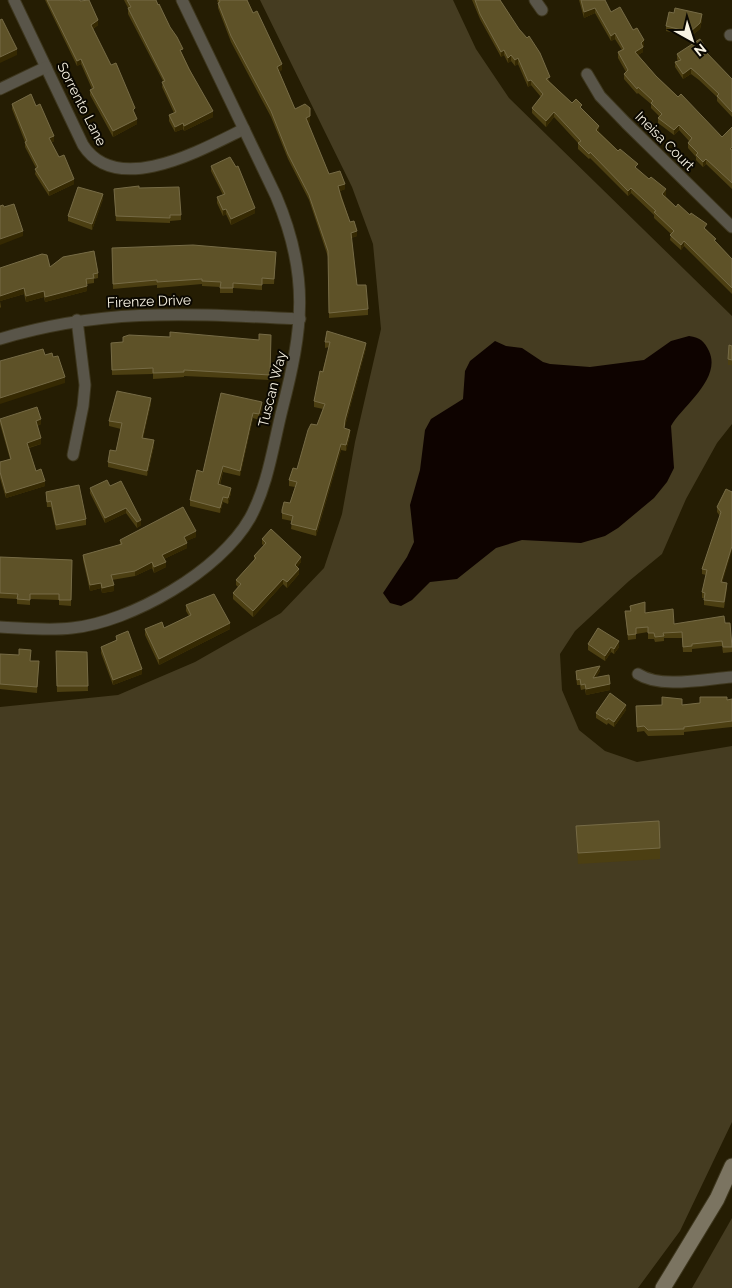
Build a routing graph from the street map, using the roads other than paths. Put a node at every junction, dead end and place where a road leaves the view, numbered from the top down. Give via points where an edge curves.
1 (14, 0) edge
2 (182, 0) edge
3 (534, 0) edge
4 (542, 10) dead end
5 (46, 67) junction
6 (586, 74) dead end
7 (0, 89) edge
8 (244, 129) junction
9 (731, 225) edge
10 (77, 320) junction
11 (300, 320) junction
12 (0, 339) edge
13 (73, 455) dead end
14 (0, 627) edge
15 (638, 674) dead end
16 (732, 677) edge
17 (732, 1166) edge
18 (663, 1288) edge

1 - 5 street, Sorrento Lane
2 - 8 street, Tuscan Way
3 - 4 street
5 - 7 street
5 - 8 street, Sorrento Lane via 83,145 98,166 133,168 166,164
6 - 9 street, Ineisa Court via 600,96
8 - 11 street, Tuscan Way via 289,229 298,266
10 - 11 street, Firenze Drive via 152,314
10 - 12 street, Firenze Drive
10 - 13 street via 85,385
11 - 14 street, Tuscan Way via 296,358 259,497 237,537 222,554 176,588 112,618 49,630
15 - 16 street via 659,682
17 - 18 street via 717,1199

